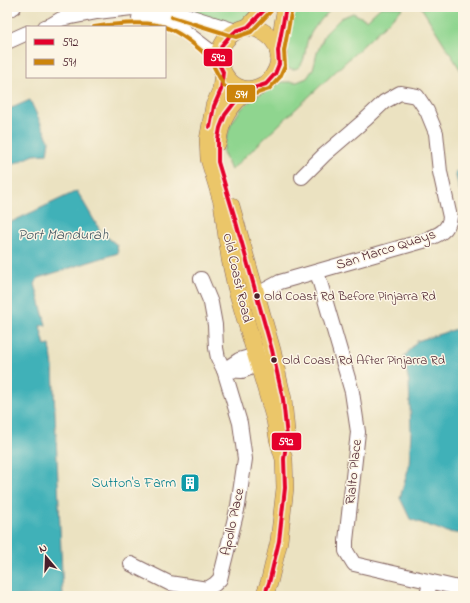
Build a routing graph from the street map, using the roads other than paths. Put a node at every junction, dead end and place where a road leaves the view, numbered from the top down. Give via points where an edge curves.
1 (14, 7) edge
2 (267, 7) edge
3 (286, 7) edge
4 (7, 10) edge
5 (128, 11) edge
6 (48, 26) edge
7 (242, 29) junction
8 (26, 33) edge
9 (7, 42) edge
10 (278, 51) junction
11 (221, 65) junction
12 (248, 90) junction
13 (302, 177) dead end
14 (317, 272) junction
15 (200, 278) dead end
16 (246, 291) junction
17 (265, 357) junction
18 (224, 370) junction
19 (131, 564) dead end
20 (430, 582) junction
21 (463, 589) edge
22 (264, 596) edge
23 (427, 596) edge

1 - 4 street
2 - 7 main road
3 - 10 main road
5 - 6 street via 98,21
5 - 7 street via 132,8 174,11
5 - 11 street via 171,22
7 - 10 main road via 261,30 272,40
7 - 11 main road via 222,45
8 - 9 street
10 - 12 main road via 275,74 266,84
11 - 12 main road via 229,82
11 - 16 main road, Old Coast Road via 222,90 214,106 208,140 209,160 222,202 230,258
12 - 16 main road, Old Coast Road via 225,115 218,140 218,162 234,215
13 - 14 street, San Marco Quays via 393,96 400,93 417,96 427,111 436,133 440,172 450,222 441,233 423,241
14 - 16 street, San Marco Quays
14 - 20 street, Rialto Place via 352,392 358,432 346,551 354,564
15 - 18 street, Apollo Place via 211,303 216,348
16 - 17 main road, Old Coast Road
17 - 18 street via 242,371
17 - 22 main road, Old Coast Road via 282,393 287,438 279,541
18 - 19 street, Apollo Place via 240,423 244,460 238,506 220,578 207,589 169,582
20 - 21 street, Rialto Place
20 - 23 street

